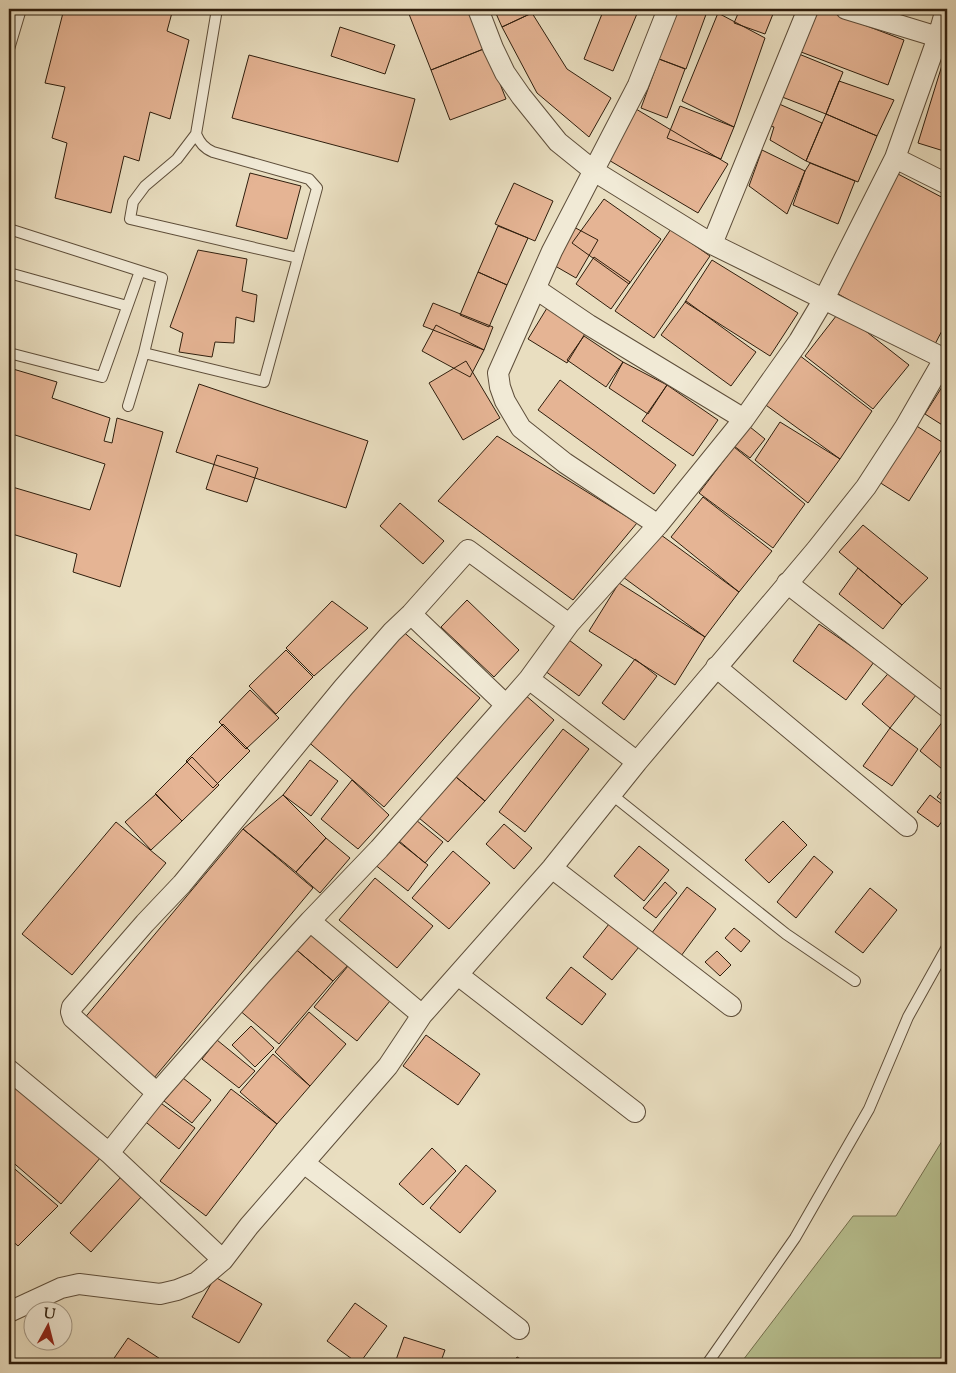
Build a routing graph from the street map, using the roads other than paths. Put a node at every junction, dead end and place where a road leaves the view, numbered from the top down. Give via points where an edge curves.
1 (21, 9) edge
2 (217, 9) edge
3 (478, 9) edge
4 (668, 9) edge
5 (808, 9) edge
6 (846, 9) edge
7 (946, 9) edge
8 (938, 37) junction
9 (9, 48) edge
10 (196, 134) junction
11 (895, 158) junction
12 (594, 171) junction
13 (947, 184) edge
14 (9, 229) edge
15 (712, 244) junction
16 (298, 258) junction
17 (140, 271) junction
18 (9, 273) edge
19 (536, 289) junction
20 (824, 299) junction
21 (127, 306) junction
22 (9, 352) edge
23 (144, 353) junction
24 (946, 356) edge
25 (128, 406) dead end
26 (744, 419) junction
27 (658, 525) junction
28 (787, 583) junction
29 (411, 614) junction
30 (569, 624) junction
31 (716, 667) junction
32 (529, 679) junction
33 (506, 705) junction
34 (947, 706) edge
35 (637, 762) junction
36 (611, 794) junction
37 (907, 826) dead end
38 (552, 868) junction
39 (310, 920) junction
40 (947, 949) edge
41 (458, 976) junction
42 (855, 981) dead end
43 (730, 1006) dead end
44 (422, 1015) junction
45 (9, 1070) edge
46 (157, 1093) junction
47 (635, 1112) dead end
48 (109, 1153) junction
49 (304, 1163) junction
50 (223, 1260) junction
51 (9, 1312) edge
52 (519, 1329) dead end
53 (707, 1364) edge

1 - 9 lane
2 - 10 lane
3 - 12 street via 505,73 521,96 558,142
4 - 12 street via 638,85
5 - 15 street
6 - 8 street
7 - 8 street
8 - 11 street
10 - 16 lane via 205,149 309,179 317,188
10 - 16 lane via 177,159 145,186 133,202 130,219
11 - 13 street
11 - 20 street
12 - 15 street
12 - 19 street
14 - 17 lane
15 - 20 street
16 - 23 lane via 264,382
17 - 21 lane
17 - 23 lane via 162,278
18 - 21 lane
19 - 26 street
19 - 27 street via 498,373 505,401 521,428 565,463
20 - 24 street
20 - 26 street
21 - 22 lane via 102,377
23 - 25 lane
24 - 28 street via 906,427 866,487
26 - 27 street
27 - 30 street
28 - 31 street
28 - 34 street
29 - 30 street via 468,550
29 - 33 street
29 - 46 street via 350,681 182,884 72,1007 73,1018
30 - 32 street
31 - 35 street
31 - 37 street
32 - 33 street
32 - 35 street
33 - 39 street
35 - 36 street
36 - 38 street
36 - 42 lane via 786,934
38 - 41 street
38 - 43 street
39 - 44 street
39 - 46 street
40 - 53 lane via 908,1016 869,1108 795,1238
41 - 44 street
41 - 47 street
44 - 49 street via 388,1066
45 - 48 street
46 - 48 street
48 - 50 street
49 - 50 street
49 - 52 street
50 - 51 street via 197,1282 177,1290 160,1294 79,1284 61,1288

